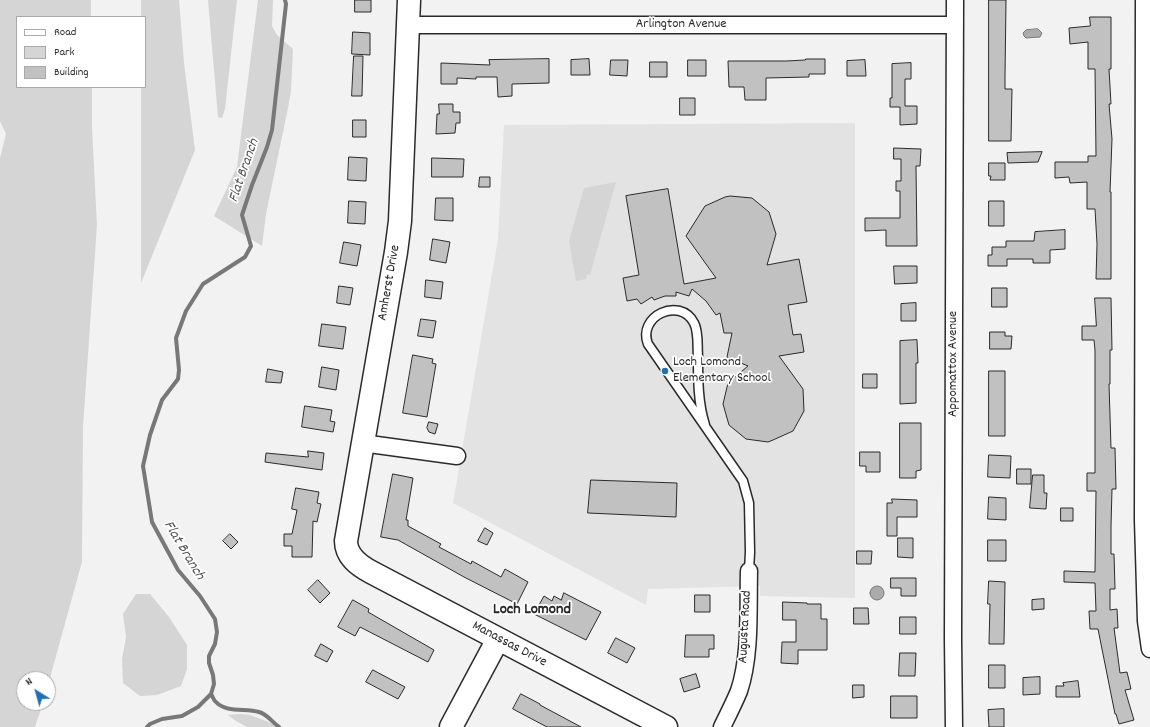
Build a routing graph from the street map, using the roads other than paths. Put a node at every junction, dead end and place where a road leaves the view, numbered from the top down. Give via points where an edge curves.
1 (409, 0) edge
2 (955, 0) edge
3 (1144, 0) edge
4 (408, 25) junction
5 (954, 25) junction
6 (1147, 223) edge
7 (705, 425) junction
8 (362, 443) junction
9 (457, 456) dead end
10 (354, 560) joint
11 (749, 571) joint
12 (1147, 584) edge
13 (498, 639) junction
14 (1150, 649) edge
15 (451, 727) edge
16 (666, 727) edge
17 (722, 727) edge
18 (954, 727) edge

1 - 4 street, Amherst Drive
2 - 5 street, Appomattox Avenue
3 - 6 street
4 - 5 street, Arlington Avenue
4 - 8 street, Amherst Drive via 400,220
5 - 18 street, Appomattox Avenue
6 - 12 street via 1143,520
7 - 7 lane via 699,402 697,335 694,323 680,311 661,312 648,325 648,344
7 - 11 lane via 736,469 747,492
8 - 9 street
8 - 10 street, Amherst Drive via 346,540 347,550
10 - 13 street, Manassas Drive via 371,572
11 - 17 street, Augusta Road via 744,667 739,690
12 - 14 street via 1146,621
13 - 15 street
13 - 16 street, Manassas Drive

